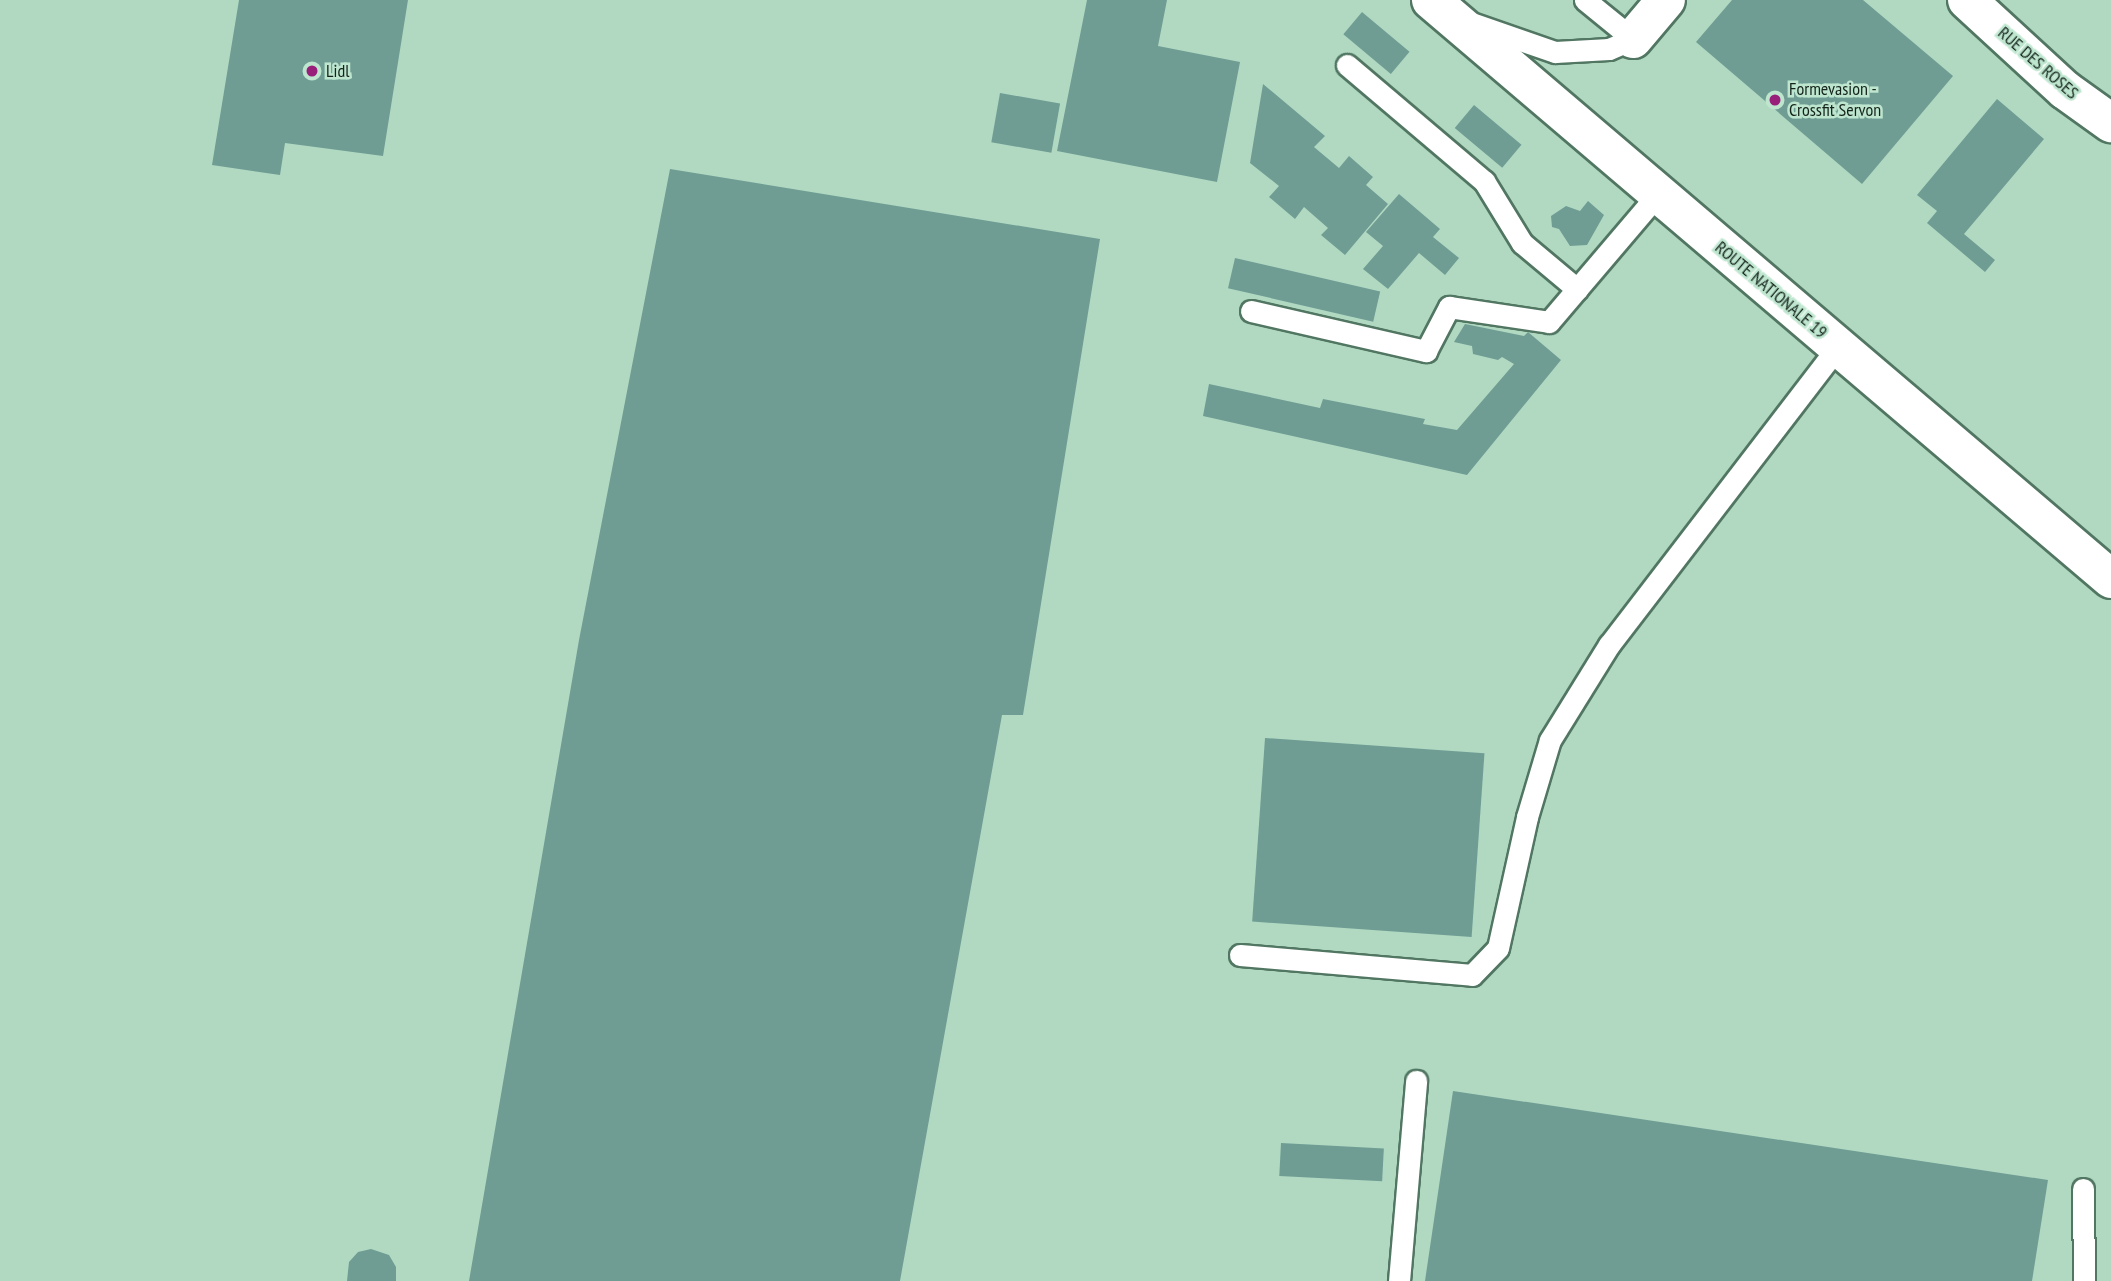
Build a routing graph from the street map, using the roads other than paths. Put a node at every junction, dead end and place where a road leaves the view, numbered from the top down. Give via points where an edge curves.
1 (1585, 0) edge
2 (1665, 0) edge
3 (1967, 0) edge
4 (1439, 8) edge
5 (1633, 39) junction
6 (1347, 65) dead end
7 (2111, 122) edge
8 (1658, 194) junction
9 (1577, 289) junction
10 (1251, 311) dead end
11 (1839, 347) junction
12 (2111, 579) edge
13 (1240, 955) dead end
14 (1416, 1081) dead end
15 (2082, 1189) dead end
16 (1399, 1281) edge
17 (2084, 1281) edge

1 - 5 lane
2 - 5 main road
3 - 7 main road, RUE DES ROSES via 2065,90
4 - 5 lane via 1555,52 1609,49
4 - 8 main road, ROUTE NATIONALE 19
6 - 9 lane via 1484,181 1522,243
8 - 9 lane
8 - 11 main road, ROUTE NATIONALE 19
9 - 10 lane via 1549,322 1450,307 1426,351
11 - 12 main road, ROUTE NATIONALE 19
11 - 13 lane via 1609,645 1550,740 1527,817 1498,948 1472,975
14 - 16 lane
15 - 17 lane

